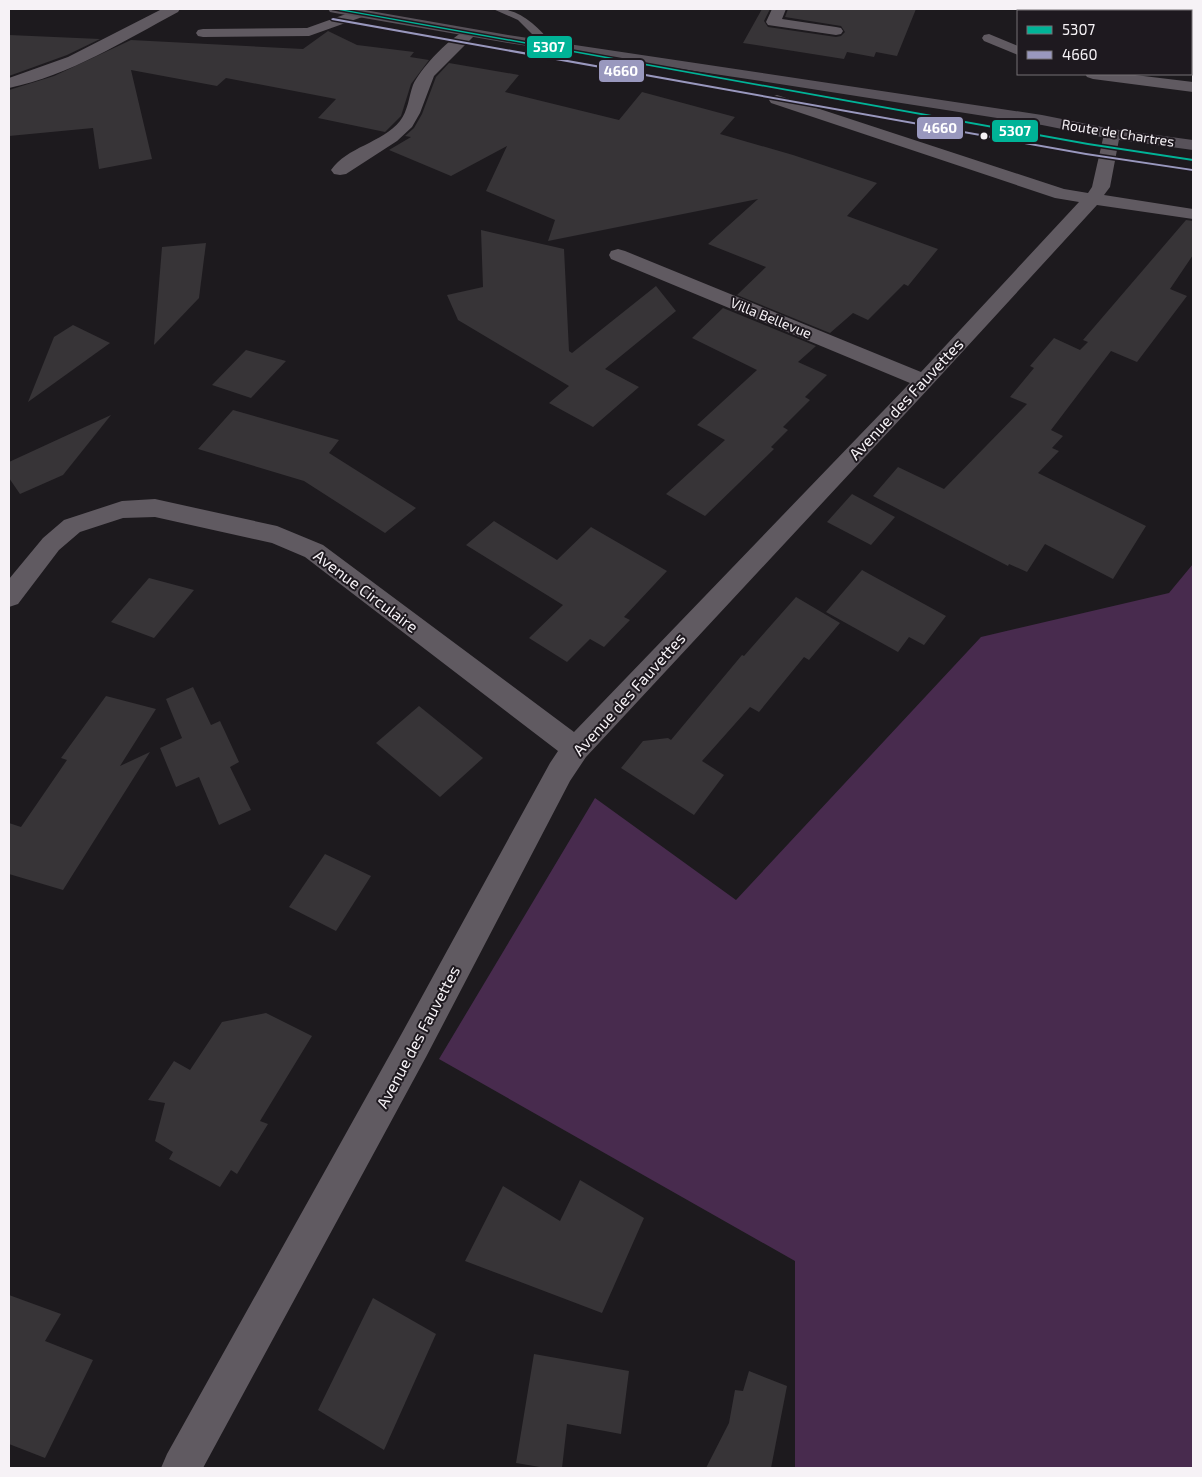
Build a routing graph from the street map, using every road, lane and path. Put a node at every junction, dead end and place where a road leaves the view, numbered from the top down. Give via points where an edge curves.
1 (173, 9) edge
2 (335, 9) edge
3 (498, 9) edge
4 (779, 9) edge
5 (360, 13) junction
6 (836, 31) dead end
7 (202, 33) dead end
8 (470, 33) junction
9 (988, 38) dead end
10 (508, 39) junction
11 (547, 44) junction
12 (1017, 51) edge
13 (1101, 75) edge
14 (9, 83) edge
15 (1193, 87) edge
16 (777, 100) dead end
17 (1110, 141) junction
18 (1193, 145) edge
19 (1193, 160) edge
20 (340, 170) dead end
21 (1092, 199) junction
22 (1193, 214) edge
23 (618, 255) dead end
24 (924, 381) junction
25 (9, 597) edge
26 (576, 749) junction
27 (181, 1468) edge

1 - 14 street via 89,55
2 - 5 main road, Route de Chartres
3 - 11 lane via 521,18
4 - 6 street via 773,22
5 - 7 street via 309,32
5 - 8 main road, Route de Chartres
8 - 10 main road, Route de Chartres
8 - 20 street via 425,77 415,110 404,126
9 - 12 street
10 - 11 main road, Route de Chartres
10 - 17 main road, Route de Chartres via 633,64
11 - 17 main road, Route de Chartres via 1016,116
13 - 15 street
16 - 21 street via 1025,183
17 - 18 main road, Route de Chartres
17 - 19 main road, Route de Chartres
17 - 21 street, Avenue des Fauvettes via 1100,187
21 - 22 street
21 - 24 street, Avenue des Fauvettes
23 - 24 street, Villa Bellevue
24 - 26 street, Avenue des Fauvettes
25 - 26 street, Avenue Circulaire via 51,544 72,526 122,510 155,508 277,535 314,551
26 - 27 street, Avenue des Fauvettes via 560,772

